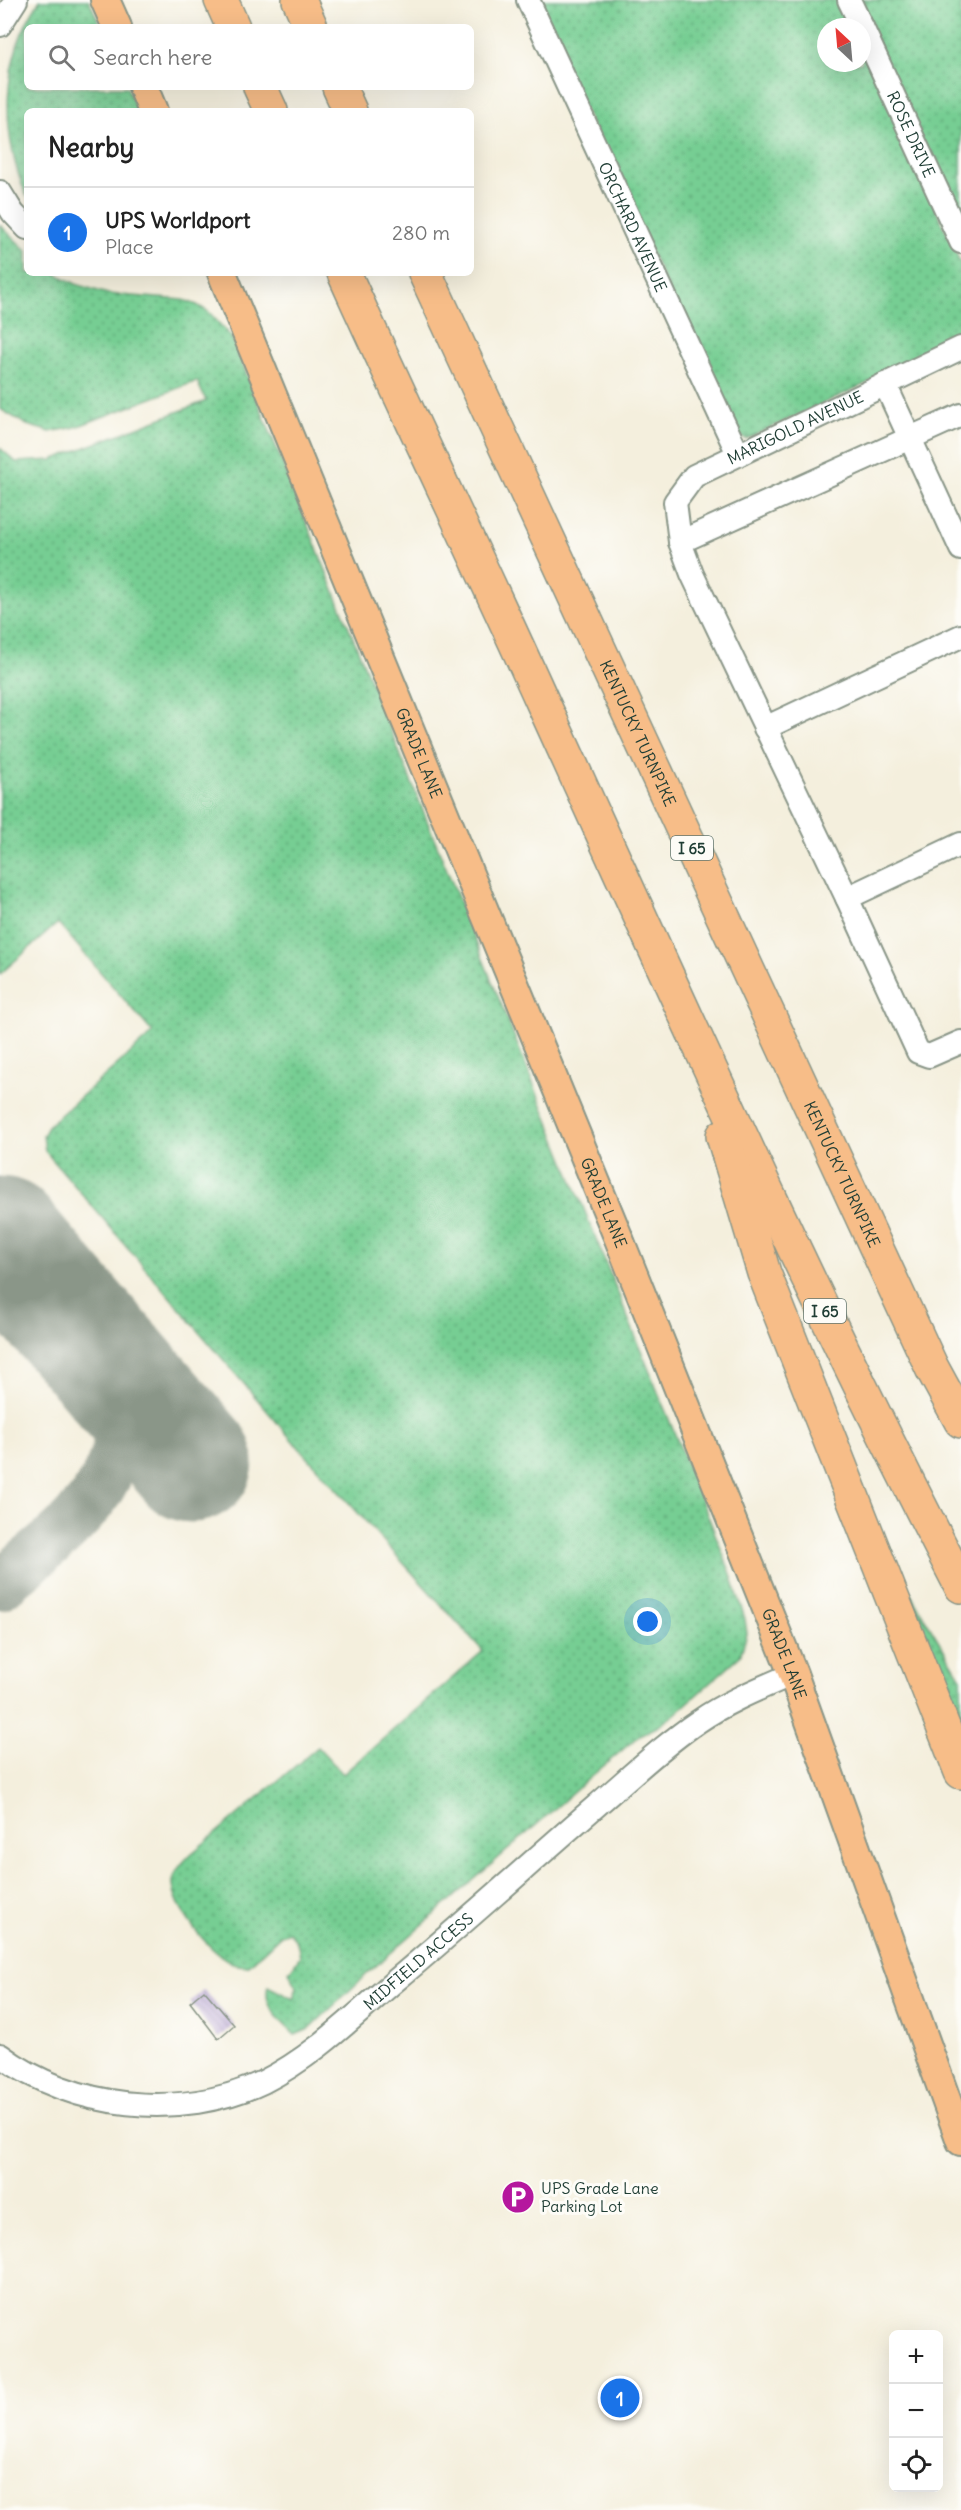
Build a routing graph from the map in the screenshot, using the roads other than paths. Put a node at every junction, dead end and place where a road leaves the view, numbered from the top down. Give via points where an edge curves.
1 (16, 0) edge
2 (105, 0) edge
3 (221, 0) edge
4 (299, 0) edge
5 (528, 0) edge
6 (849, 0) edge
7 (858, 18) edge
8 (116, 24) edge
9 (232, 24) edge
10 (310, 24) edge
11 (0, 25) edge
12 (871, 47) edge
13 (144, 90) edge
14 (261, 90) edge
15 (340, 90) edge
16 (152, 108) edge
17 (270, 108) edge
18 (349, 108) edge
19 (0, 192) edge
20 (24, 225) edge
21 (961, 242) edge
22 (223, 276) edge
23 (345, 276) edge
24 (426, 276) edge
25 (961, 348) edge
26 (885, 384) junction
27 (961, 415) edge
28 (910, 438) junction
29 (738, 454) junction
30 (680, 542) junction
31 (961, 549) edge
32 (961, 636) edge
33 (765, 728) junction
34 (961, 844) edge
35 (847, 898) junction
36 (692, 1034) junction
37 (961, 1042) edge
38 (961, 1421) edge
39 (961, 1586) edge
40 (793, 1674) junction
41 (961, 1772) edge
42 (0, 2055) edge
43 (961, 2141) edge

1 - 11 street
2 - 8 main road
3 - 9 highway
4 - 10 highway
5 - 29 street, ORCHARD AVENUE
6 - 7 street, ROSE DRIVE
12 - 21 street, ROSE DRIVE
13 - 16 main road
14 - 17 highway
15 - 18 highway
19 - 20 street
22 - 40 main road, GRADE LANE via 619,1239
23 - 36 highway, I 65
24 - 38 highway, KENTUCKY TURNPIKE / I 65 via 932,1368
25 - 26 street, MARIGOLD AVENUE
26 - 28 street
26 - 29 street, MARIGOLD AVENUE
27 - 28 street
28 - 30 street
28 - 31 street
29 - 30 street, MARIGOLD AVENUE via 694,476 675,502
30 - 33 street, MARIGOLD AVENUE
32 - 33 street
33 - 35 street, MARIGOLD AVENUE
34 - 35 street
35 - 37 street, MARIGOLD AVENUE via 918,1052 929,1056
36 - 39 highway, I 65 via 861,1388
36 - 41 highway via 764,1273
40 - 42 street, MIDFIELD ACCESS via 725,1704 671,1742 320,2045 262,2082 194,2102 130,2103 58,2088
40 - 43 main road, GRADE LANE

